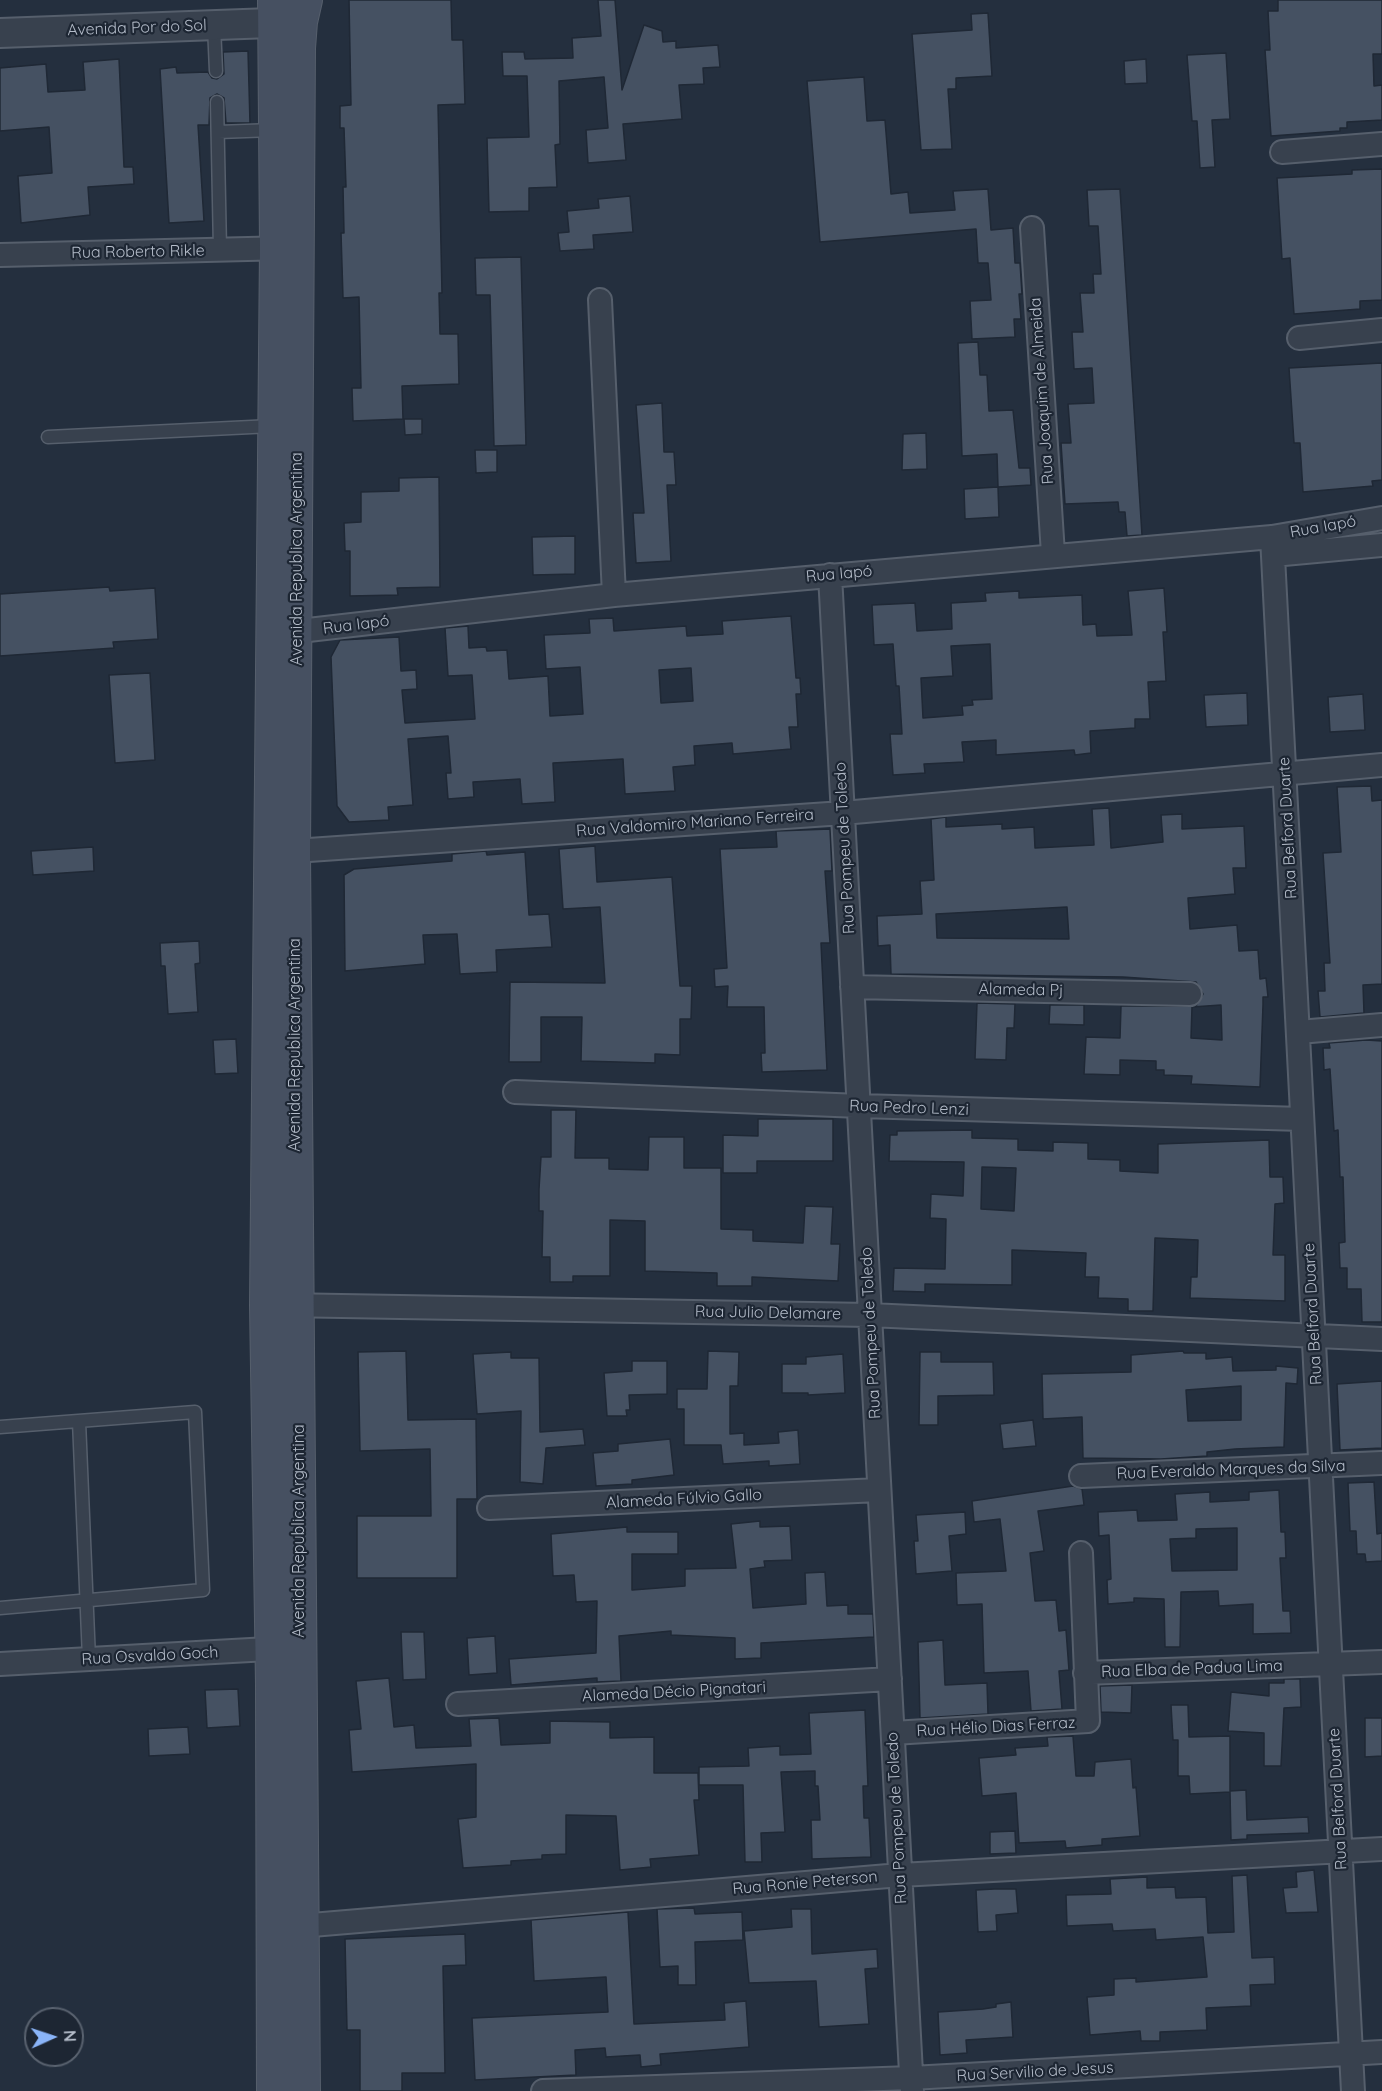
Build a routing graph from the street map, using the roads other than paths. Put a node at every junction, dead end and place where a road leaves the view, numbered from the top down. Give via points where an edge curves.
1 (289, 11) edge
2 (214, 26) junction
3 (0, 33) edge
4 (216, 71) dead end
5 (217, 102) dead end
6 (274, 130) junction
7 (218, 132) junction
8 (1382, 144) edge
9 (1282, 152) dead end
10 (1032, 228) dead end
11 (288, 248) junction
12 (220, 250) junction
13 (0, 255) edge
14 (600, 300) dead end
15 (1382, 330) edge
16 (1299, 338) dead end
17 (274, 426) junction
18 (48, 437) dead end
19 (1382, 518) edge
20 (1382, 545) edge
21 (1272, 546) junction
22 (1053, 555) junction
23 (830, 575) junction
24 (614, 595) junction
25 (284, 633) junction
26 (1382, 765) edge
27 (1285, 774) junction
28 (843, 813) junction
29 (282, 852) junction
30 (852, 987) junction
31 (1190, 994) dead end
32 (1382, 1025) edge
33 (1299, 1032) junction
34 (515, 1092) dead end
35 (860, 1106) junction
36 (1302, 1119) junction
37 (266, 1305) junction
38 (297, 1306) junction
39 (870, 1315) junction
40 (1314, 1336) junction
41 (1382, 1339) edge
42 (80, 1421) junction
43 (0, 1427) edge
44 (1382, 1463) edge
45 (1322, 1466) junction
46 (1081, 1476) dead end
47 (879, 1490) junction
48 (489, 1508) dead end
49 (1081, 1553) dead end
50 (86, 1601) junction
51 (0, 1608) edge
52 (286, 1648) junction
53 (89, 1659) junction
54 (1382, 1662) edge
55 (0, 1664) edge
56 (1330, 1665) junction
57 (1085, 1673) junction
58 (890, 1679) junction
59 (458, 1704) dead end
60 (892, 1733) junction
61 (1382, 1849) edge
62 (1341, 1851) junction
63 (900, 1875) junction
64 (287, 1928) junction
65 (1382, 2052) edge
66 (1351, 2054) junction
67 (912, 2085) edge
68 (273, 2091) edge
69 (304, 2091) edge
70 (543, 2091) edge
71 (1353, 2091) edge

1 - 2 street, Avenida Por do Sol
1 - 6 main road, Avenida Republica Argentina
1 - 11 main road, Avenida Republica Argentina
2 - 3 street, Avenida Por do Sol
2 - 4 lane
5 - 7 lane
6 - 7 lane
6 - 11 main road, Avenida Republica Argentina
7 - 12 lane
8 - 9 street
10 - 22 street, Rua Joaquim de Almeida
11 - 12 street, Rua Roberto Rikle
11 - 17 main road, Avenida Republica Argentina
11 - 25 main road, Avenida Republica Argentina
12 - 13 street, Rua Roberto Rikle
14 - 24 street
15 - 16 street
17 - 18 lane
17 - 25 main road, Avenida Republica Argentina
19 - 21 street, Rua Iapó
20 - 21 street, Rua Iapó
21 - 22 street, Rua Iapó
21 - 27 street, Rua Belford Duarte
22 - 23 street, Rua Iapó
23 - 24 street, Rua Iapó
23 - 28 street, Rua Pompeu de Toledo
24 - 25 street, Rua Iapó
25 - 29 main road, Avenida Republica Argentina
26 - 27 street, Rua Valdomiro Mariano Ferreira
27 - 28 street, Rua Valdomiro Mariano Ferreira
27 - 33 street, Rua Belford Duarte
28 - 29 street, Rua Valdomiro Mariano Ferreira
28 - 30 street, Rua Pompeu de Toledo
29 - 37 main road, Avenida Republica Argentina
29 - 38 main road, Avenida Republica Argentina
30 - 31 street, Alameda Pj
30 - 35 street, Rua Pompeu de Toledo
32 - 33 street
33 - 36 street, Rua Belford Duarte
34 - 35 street, Rua Pedro Lenzi
35 - 36 street, Rua Pedro Lenzi
35 - 39 street, Rua Pompeu de Toledo
36 - 40 street, Rua Belford Duarte
37 - 38 street, Rua Julio Delamare
37 - 52 main road, Avenida Republica Argentina
38 - 39 street, Rua Julio Delamare
38 - 52 main road, Avenida Republica Argentina
39 - 40 street, Rua Julio Delamare
39 - 47 street, Rua Pompeu de Toledo
40 - 41 street, Rua Julio Delamare
40 - 45 street, Rua Belford Duarte
42 - 43 lane
42 - 50 lane
42 - 50 lane via 195,1412 202,1557 203,1590
44 - 45 street, Rua Everaldo Marques da Silva
45 - 46 street, Rua Everaldo Marques da Silva
45 - 56 street, Rua Belford Duarte
47 - 48 street, Alameda Fúlvio Gallo
47 - 58 street, Rua Pompeu de Toledo
49 - 57 street, Rua Elba de Padua Lima
50 - 51 lane
50 - 53 lane
52 - 53 street, Rua Osvaldo Goch
52 - 64 main road, Avenida Republica Argentina
53 - 55 street, Rua Osvaldo Goch
54 - 56 street, Rua Elba de Padua Lima
56 - 57 street, Rua Elba de Padua Lima
56 - 62 street, Rua Belford Duarte
57 - 60 street, Rua Hélio Dias Ferraz via 1088,1721
58 - 59 street, Alameda Décio Pignatari
58 - 60 street, Rua Pompeu de Toledo
60 - 63 street, Rua Pompeu de Toledo
61 - 62 street, Rua Ronie Peterson
62 - 63 street, Rua Ronie Peterson
62 - 66 street, Rua Belford Duarte
63 - 64 street, Rua Ronie Peterson
63 - 67 street, Rua Pompeu de Toledo
64 - 68 main road, Avenida Republica Argentina
64 - 69 main road, Avenida Republica Argentina
65 - 66 street, Rua Servilio de Jesus
66 - 67 street, Rua Servilio de Jesus
66 - 71 street, Rua Belford Duarte
67 - 70 street, Rua Servilio de Jesus

